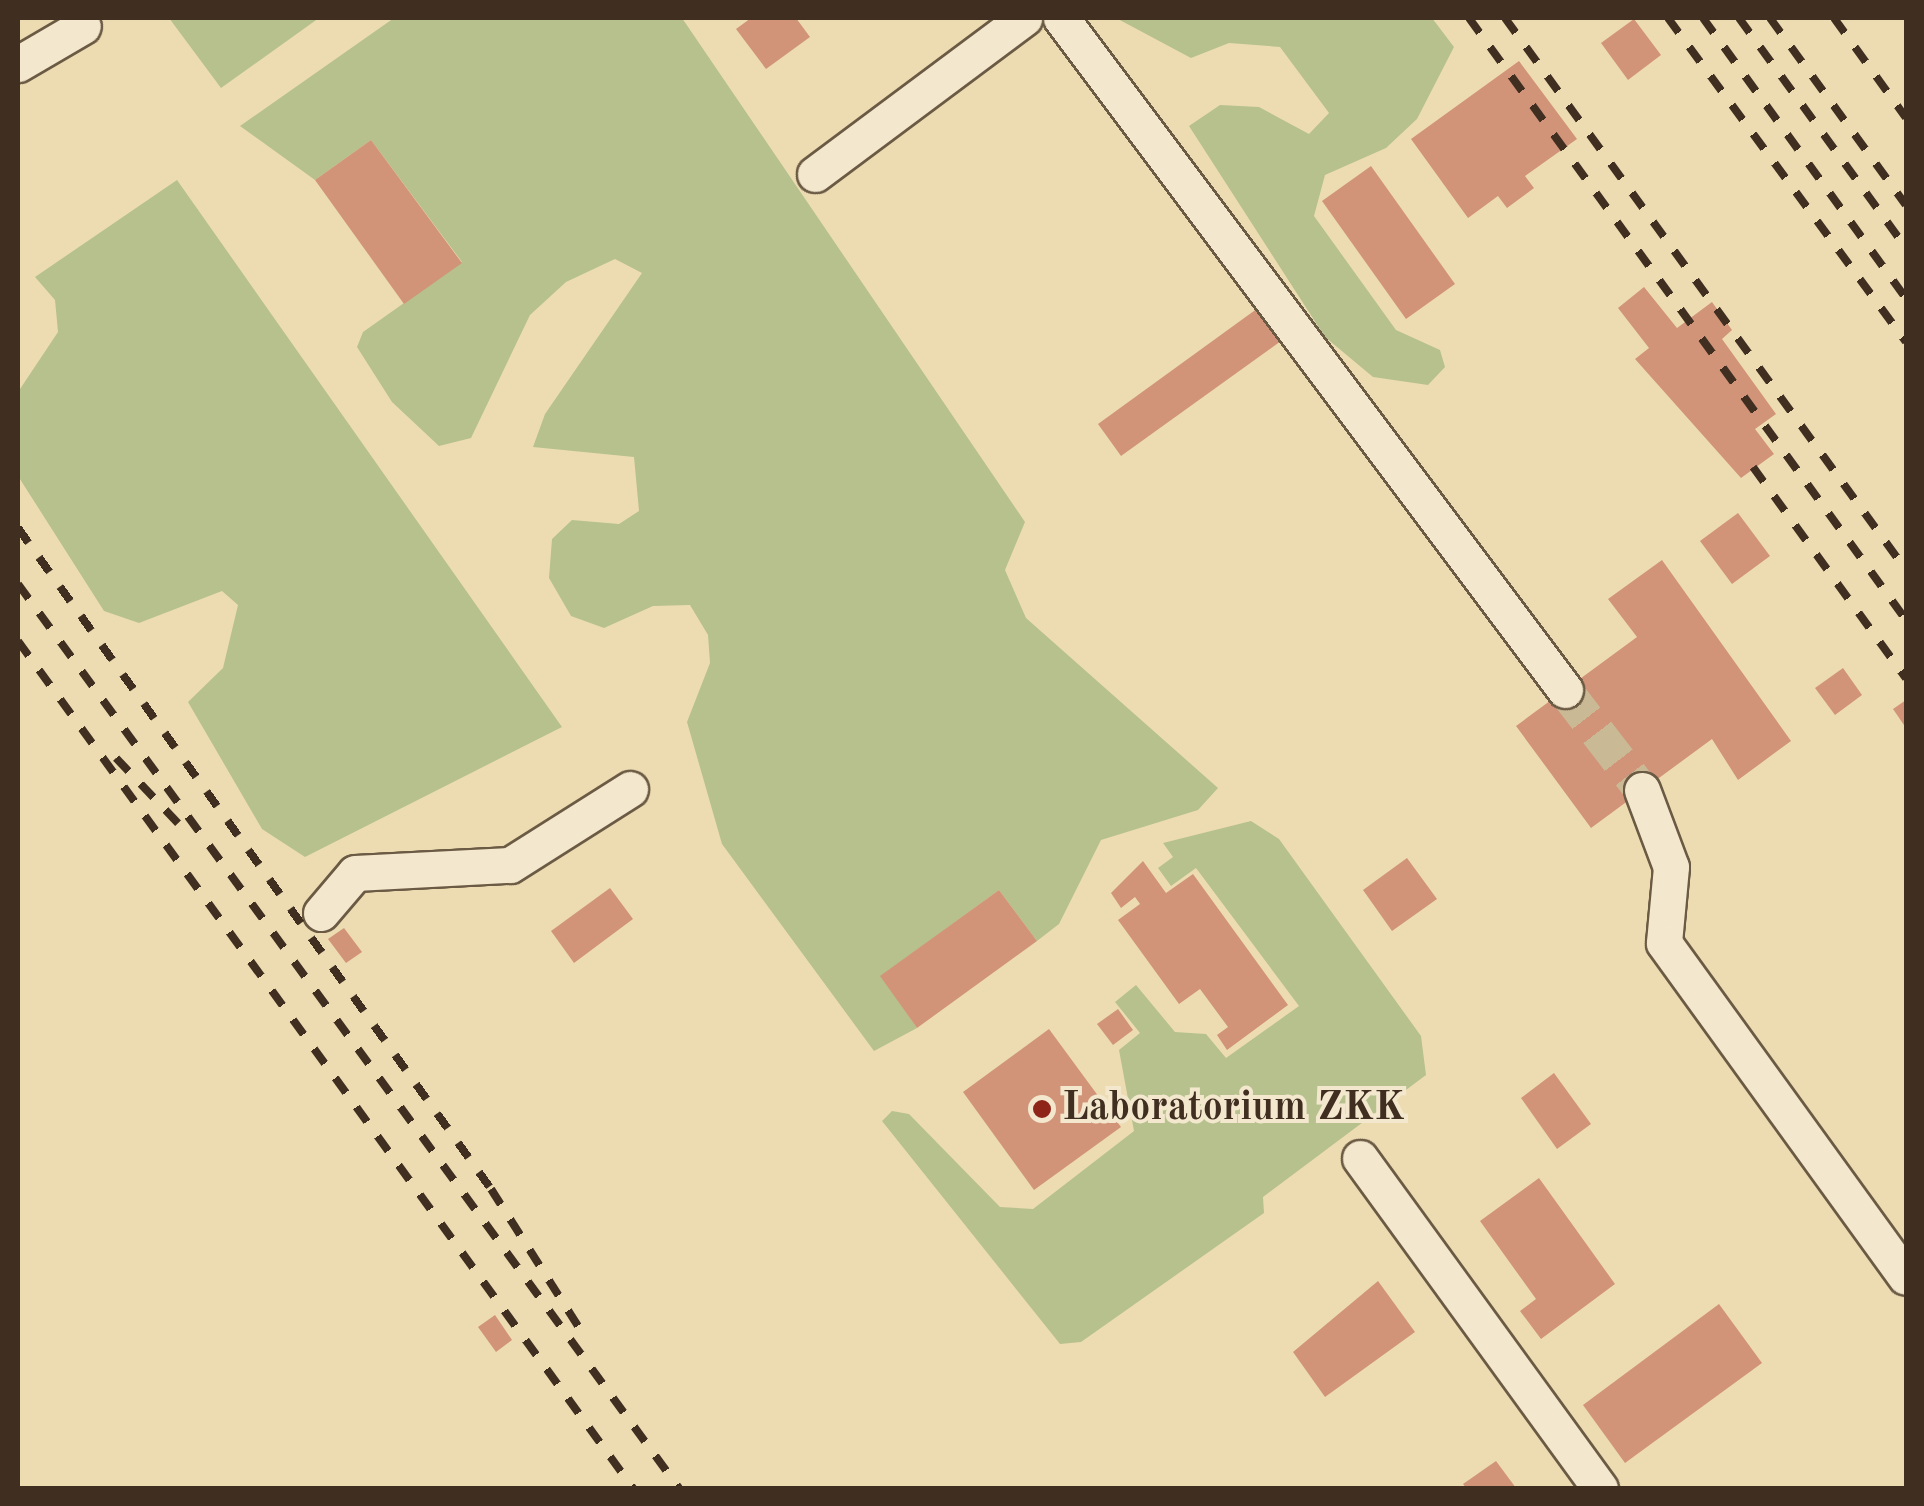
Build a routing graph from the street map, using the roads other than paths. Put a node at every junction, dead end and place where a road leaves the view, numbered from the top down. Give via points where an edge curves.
1 (1024, 18) edge
2 (1061, 18) edge
3 (82, 26) dead end
4 (18, 64) edge
5 (816, 174) dead end
6 (1564, 690) tunnel mouth
7 (630, 789) dead end
8 (1642, 790) tunnel mouth
9 (321, 913) dead end
10 (1360, 1158) dead end
11 (1906, 1277) edge
12 (1600, 1488) edge

1 - 5 lane
2 - 6 lane
3 - 4 lane
7 - 9 lane via 510,866 355,873
8 - 11 lane via 1671,866 1664,943
10 - 12 lane

